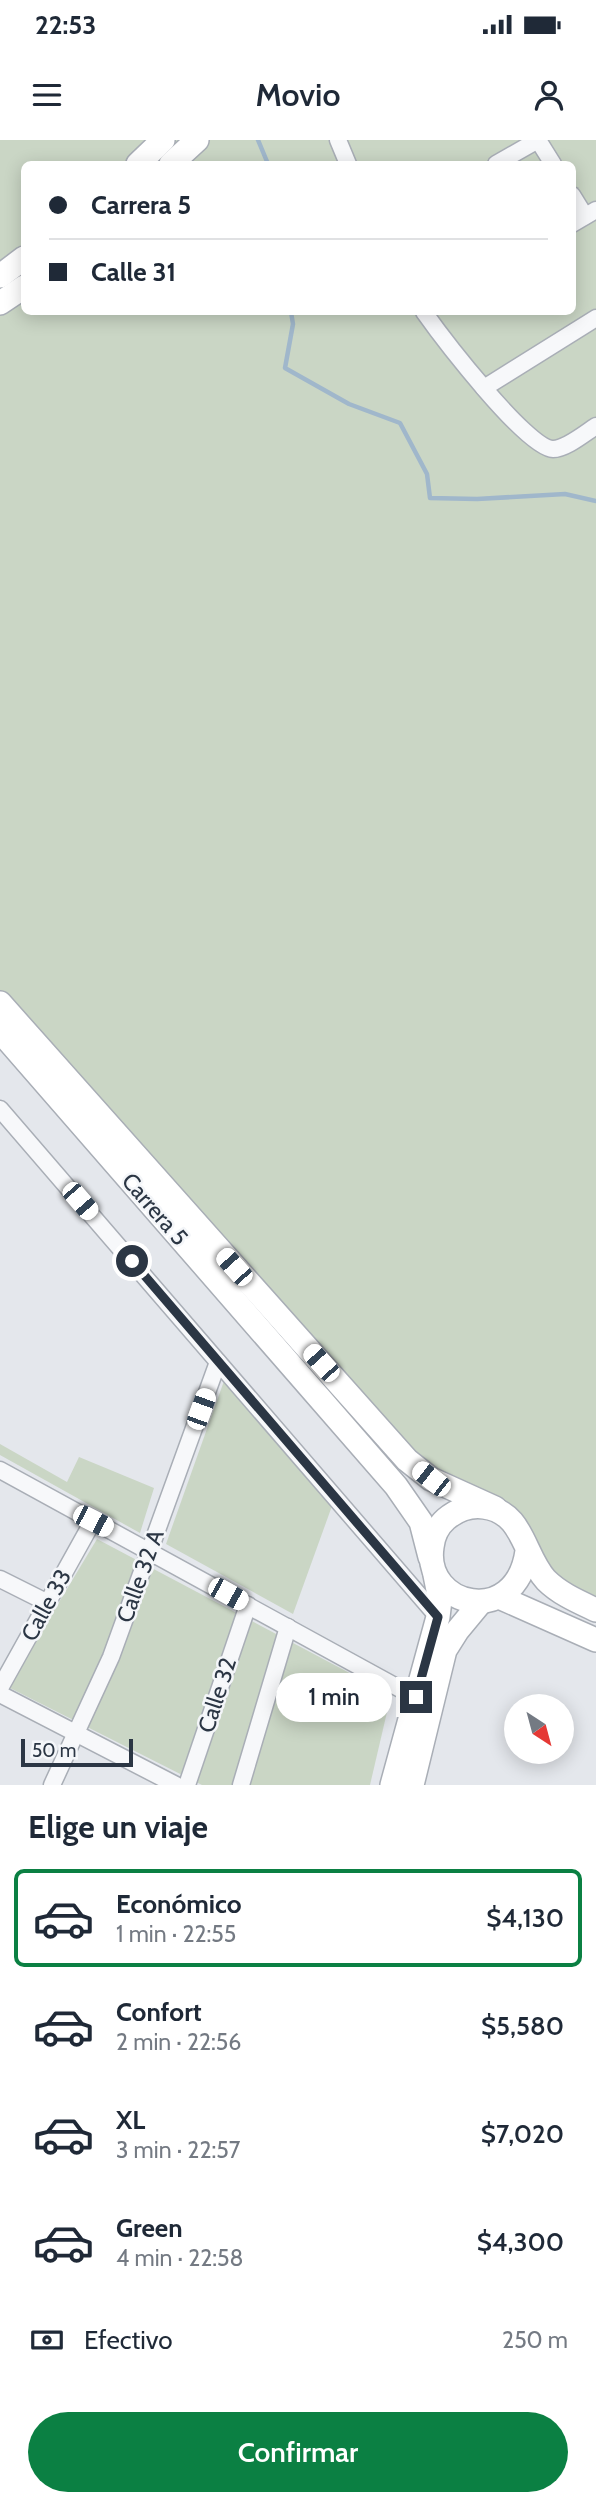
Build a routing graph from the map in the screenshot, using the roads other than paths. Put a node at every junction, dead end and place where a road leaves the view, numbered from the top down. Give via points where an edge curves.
1 (163, 140) edge
2 (197, 140) edge
3 (338, 140) edge
4 (538, 140) edge
5 (141, 161) edge
6 (174, 161) edge
7 (347, 161) edge
8 (501, 161) edge
9 (551, 161) edge
10 (576, 202) edge
11 (585, 217) edge
12 (21, 260) edge
13 (0, 276) edge
14 (21, 289) edge
15 (0, 303) edge
16 (428, 315) edge
17 (596, 318) edge
18 (484, 388) junction
19 (596, 426) edge
20 (0, 1003) edge
21 (0, 1031) edge
22 (0, 1109) edge
23 (218, 1362) junction
24 (0, 1470) edge
25 (495, 1508) junction
26 (93, 1521) junction
27 (149, 1550) junction
28 (527, 1551) junction
29 (433, 1566) junction
30 (0, 1579) edge
31 (490, 1599) junction
32 (48, 1603) junction
33 (247, 1605) junction
34 (596, 1610) edge
35 (438, 1617) junction
36 (288, 1627) junction
37 (596, 1640) edge
38 (0, 1689) edge
39 (0, 1694) edge
40 (424, 1702) junction
41 (76, 1734) junction
42 (164, 1782) edge
43 (52, 1785) edge
44 (187, 1785) edge
45 (241, 1785) edge
46 (392, 1785) edge
47 (412, 1785) edge

1 - 5 main road
2 - 6 main road
3 - 7 street
4 - 8 street
4 - 9 street
10 - 11 street
12 - 13 main road
14 - 15 main road
16 - 18 street
17 - 18 street
18 - 19 street via 524,433 548,449 557,449
20 - 25 main road via 407,1460 431,1479
21 - 29 main road, Carrera 5 via 396,1486 421,1522
22 - 23 street
23 - 27 street, Calle 32 A
23 - 35 street
24 - 26 street
25 - 28 main road via 522,1532
25 - 29 main road via 458,1510 443,1522 433,1538
26 - 27 street
26 - 32 street, Calle 33
27 - 33 street
27 - 41 street, Calle 32 A via 111,1657
28 - 31 main road via 514,1586
28 - 34 main road via 546,1580
29 - 31 main road via 446,1590 463,1599
29 - 35 main road, Carrera 5 via 440,1600
30 - 32 street
31 - 37 main road
31 - 40 main road via 457,1631
32 - 38 street, Calle 33
33 - 36 street
33 - 44 street, Calle 32
35 - 40 main road, Carrera 5
36 - 40 street
36 - 45 street
39 - 41 street
40 - 46 main road
40 - 47 main road
41 - 42 street
41 - 43 street, Calle 32 A

